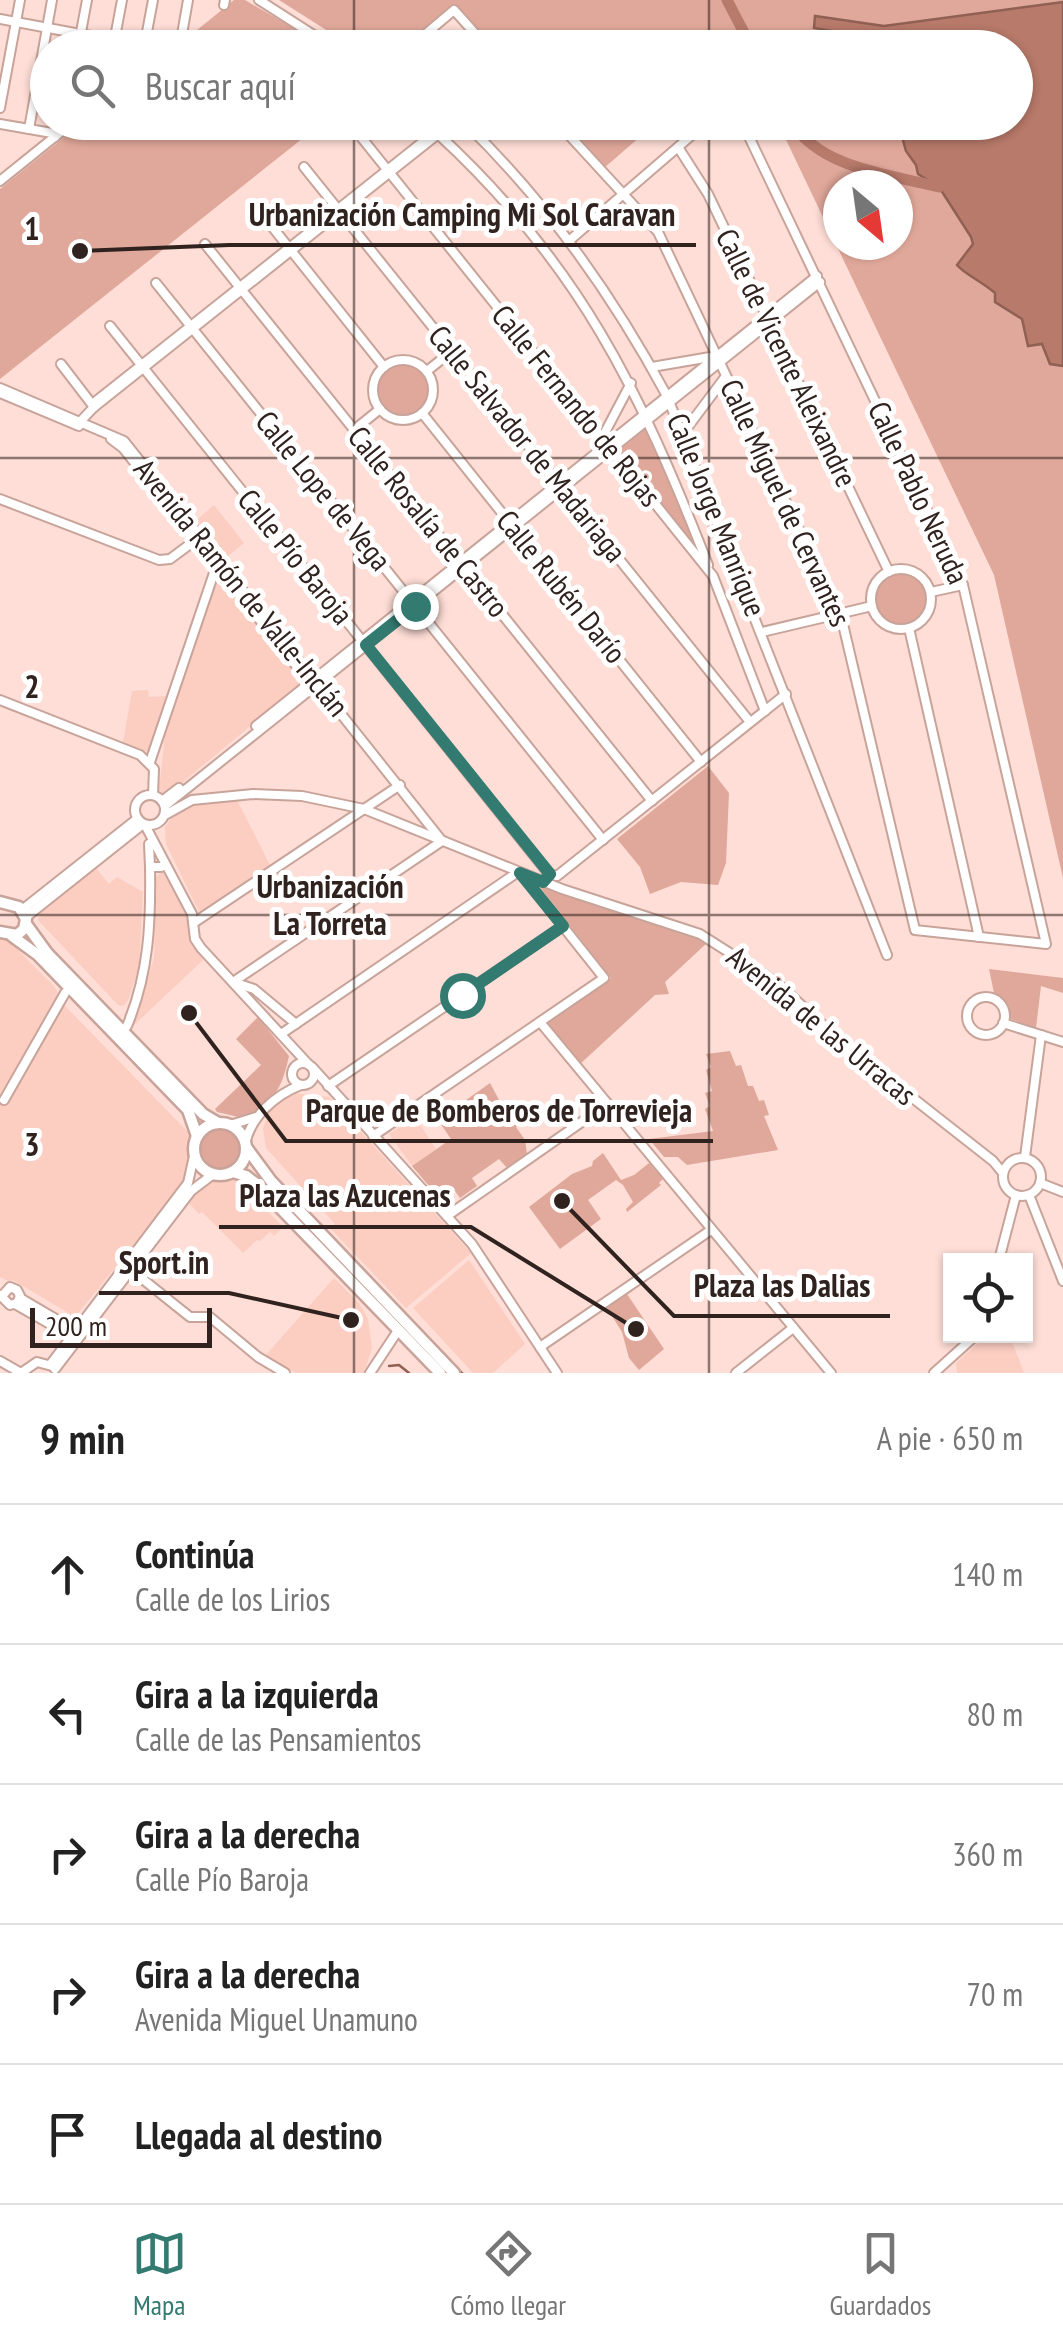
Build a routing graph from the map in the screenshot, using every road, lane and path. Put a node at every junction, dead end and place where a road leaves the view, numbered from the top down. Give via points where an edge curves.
1 (20, 0) edge
2 (52, 0) edge
3 (87, 0) edge
4 (122, 0) edge
5 (152, 0) edge
6 (188, 0) edge
7 (259, 0) edge
8 (0, 19) edge
9 (16, 22) junction
10 (47, 28) junction
11 (58, 30) edge
12 (82, 30) edge
13 (117, 30) edge
14 (147, 30) edge
15 (183, 30) edge
16 (306, 30) edge
17 (430, 30) edge
18 (472, 30) edge
19 (0, 108) edge
20 (30, 123) edge
21 (0, 124) edge
22 (29, 129) joint
23 (51, 140) edge
24 (363, 140) edge
25 (425, 140) edge
26 (451, 140) edge
27 (481, 140) edge
28 (574, 140) edge
29 (687, 140) edge
30 (751, 140) edge
31 (678, 148) junction
32 (304, 167) dead end
33 (388, 171) junction
34 (0, 181) edge
35 (624, 194) junction
36 (254, 204) dead end
37 (339, 210) junction
38 (570, 240) junction
39 (205, 244) dead end
40 (290, 250) junction
41 (818, 279) junction
42 (156, 283) dead end
43 (241, 289) junction
44 (768, 320) junction
45 (110, 326) dead end
46 (192, 328) junction
47 (452, 351) junction
48 (718, 359) junction
49 (61, 364) dead end
50 (143, 367) junction
51 (384, 367) junction
52 (652, 367) junction
53 (427, 371) junction
54 (726, 376) junction
55 (631, 383) junction
56 (0, 390) edge
57 (669, 399) junction
58 (94, 406) junction
59 (380, 409) junction
60 (422, 414) junction
61 (647, 416) junction
62 (78, 423) junction
63 (354, 430) junction
64 (684, 432) junction
65 (607, 444) junction
66 (560, 486) junction
67 (0, 500) edge
68 (511, 525) junction
69 (186, 528) junction
70 (198, 539) junction
71 (204, 551) junction
72 (181, 552) junction
73 (217, 563) junction
74 (462, 564) junction
75 (889, 572) junction
76 (712, 576) junction
77 (963, 585) junction
78 (931, 592) junction
79 (413, 604) junction
80 (872, 606) junction
81 (839, 614) junction
82 (909, 628) junction
83 (762, 632) junction
84 (364, 643) junction
85 (314, 682) junction
86 (786, 694) junction
87 (0, 700) edge
88 (764, 711) junction
89 (165, 718) junction
90 (750, 722) junction
91 (150, 762) junction
92 (701, 762) junction
93 (156, 776) junction
94 (400, 785) junction
95 (153, 795) junction
96 (652, 801) junction
97 (364, 809) junction
98 (163, 811) junction
99 (142, 823) junction
100 (442, 840) junction
101 (603, 840) junction
102 (150, 844) dead end
103 (164, 856) junction
104 (160, 866) dead end
105 (150, 867) junction
106 (519, 872) junction
107 (550, 874) junction
108 (543, 882) junction
109 (3, 905) edge
110 (25, 917) junction
111 (195, 922) junction
112 (563, 926) junction
113 (5, 936) edge
114 (979, 937) junction
115 (887, 955) dead end
116 (233, 982) junction
117 (64, 993) dead end
118 (540, 1022) junction
119 (296, 1024) junction
120 (1007, 1024) junction
121 (127, 1026) dead end
122 (1041, 1035) junction
123 (284, 1038) junction
124 (1063, 1042) edge
125 (311, 1066) junction
126 (293, 1071) junction
127 (303, 1086) junction
128 (330, 1089) junction
129 (281, 1094) junction
130 (4, 1100) dead end
131 (606, 1104) junction
132 (256, 1117) junction
133 (224, 1124) junction
134 (197, 1136) junction
135 (373, 1136) junction
136 (245, 1146) junction
137 (194, 1156) junction
138 (1025, 1157) junction
139 (1004, 1169) junction
140 (233, 1172) junction
141 (212, 1174) junction
142 (1040, 1183) junction
143 (1063, 1192) edge
144 (1029, 1194) junction
145 (1016, 1195) junction
146 (447, 1216) junction
147 (710, 1230) junction
148 (1000, 1253) edge
149 (128, 1268) junction
150 (1063, 1281) edge
151 (1, 1292) edge
152 (17, 1301) junction
153 (792, 1328) junction
154 (399, 1329) junction
155 (75, 1335) junction
156 (967, 1343) edge
157 (540, 1347) junction
158 (0, 1361) edge
159 (944, 1364) junction
160 (54, 1369) edge
161 (21, 1373) edge
162 (286, 1373) edge
163 (370, 1373) edge
164 (440, 1373) edge
165 (454, 1373) edge
166 (557, 1373) edge
167 (736, 1373) edge
168 (830, 1373) edge
169 (934, 1373) edge
170 (950, 1373) edge

1 - 9 street
2 - 10 street
3 - 12 street
4 - 13 street
5 - 14 street
6 - 15 street
7 - 16 street
8 - 9 street
9 - 10 street
9 - 19 street
10 - 11 street
17 - 18 street via 454,10
20 - 22 street
21 - 22 street
23 - 34 street
24 - 33 street, Calle Fernando de Rojas
25 - 33 street
26 - 55 street via 541,244
27 - 38 street, Calle Jorge Manrique
28 - 35 street, Calle Miguel de Cervantes
29 - 31 street
30 - 41 street, Calle Pablo Neruda
31 - 35 street
31 - 44 street, Calle de Vicente Aleixandre via 708,194
32 - 37 street, Calle Salvador de Madariaga
33 - 37 street
33 - 65 street, Calle Fernando de Rojas
35 - 38 street
35 - 48 street, Calle Miguel de Cervantes via 658,232
36 - 40 street
37 - 40 street
37 - 47 street, Calle Salvador de Madariaga
38 - 52 street, Calle Jorge Manrique
39 - 43 street, Calle Rosalía de Castro
40 - 43 street
40 - 51 street
41 - 44 street
41 - 77 street, Calle Pablo Neruda
42 - 46 street, Calle Lope de Vega
43 - 46 street
43 - 63 street, Calle Rosalía de Castro
44 - 48 street
44 - 75 street, Calle de Vicente Aleixandre
45 - 50 street, Calle Pío Baroja
46 - 50 street
46 - 79 street, Calle Lope de Vega
47 - 53 street
47 - 66 street, Calle Salvador de Madariaga
48 - 52 street
48 - 54 street, Calle Miguel de Cervantes
48 - 57 street
49 - 58 street
50 - 58 street
50 - 84 street, Calle Pío Baroja
51 - 53 street via 403,360
51 - 59 street via 373,387
52 - 57 street, Calle Jorge Manrique
53 - 60 street via 432,397
54 - 64 street
54 - 81 street, Calle Miguel de Cervantes
55 - 61 street
55 - 65 street
56 - 62 street, Avenida Ramón de Valle-Inclán
57 - 61 street
57 - 64 street, Calle Jorge Manrique
58 - 62 street
59 - 60 street via 403,420
59 - 63 street
60 - 68 street, Calle Rubén Darío
61 - 65 street
61 - 76 street
62 - 69 street, Avenida Ramón de Valle-Inclán via 115,440
62 - 70 street, Avenida Ramón de Valle-Inclán via 124,441
63 - 74 street, Calle Rosalía de Castro
64 - 83 street, Calle Jorge Manrique
65 - 66 street
65 - 76 street, Calle Fernando de Rojas
66 - 68 street
66 - 90 street, Calle Salvador de Madariaga
67 - 72 street via 159,560
68 - 74 street
68 - 92 street, Calle Rubén Darío
69 - 70 street, Avenida Ramón de Valle-Inclán
69 - 72 street
70 - 71 street, Avenida Ramón de Valle-Inclán
70 - 72 street
70 - 73 street, Avenida Ramón de Valle-Inclán
71 - 72 street
71 - 73 street, Avenida Ramón de Valle-Inclán
73 - 85 street, Avenida Ramón de Valle-Inclán
73 - 89 street
74 - 79 street
74 - 96 street, Calle Rosalía de Castro
75 - 78 street via 918,574
75 - 80 street via 873,589
76 - 88 street, Calle Fernando de Rojas
77 - 78 street
77 - 114 street, Calle Pablo Neruda via 1046,944
78 - 82 street via 929,612
79 - 84 street
79 - 101 street, Calle Lope de Vega
80 - 81 street
80 - 82 street via 883,624
81 - 83 street
81 - 114 street, Calle Miguel de Cervantes via 915,930
82 - 114 street
83 - 86 street, Calle Jorge Manrique
84 - 85 street
84 - 107 street, Calle Pío Baroja
85 - 94 street, Avenida Ramón de Valle-Inclán
85 - 98 street
86 - 88 street
86 - 115 street, Calle Jorge Manrique
87 - 91 street
88 - 90 street
89 - 91 street
89 - 93 street
90 - 92 street
91 - 93 street
92 - 96 street
93 - 95 street
94 - 97 street
94 - 100 street, Avenida Ramón de Valle-Inclán
95 - 98 street
95 - 99 street via 134,809
96 - 101 street
97 - 98 street, Avenida de las Urracas via 253,794 192,800
97 - 100 street, Avenida de las Urracas
97 - 111 street
98 - 99 street, Avenida de las Urracas
98 - 103 street
99 - 103 street
99 - 110 street
100 - 106 street, Avenida de las Urracas
100 - 116 street
101 - 107 street via 557,876
102 - 105 street
103 - 111 street
104 - 105 street
105 - 121 street via 149,951
106 - 108 street, Avenida de las Urracas
106 - 112 street
106 - 119 street
107 - 108 street
108 - 139 street, Avenida de las Urracas via 690,930 751,964
109 - 110 main road
110 - 113 main road via 21,932
110 - 133 main road via 46,952 203,1114
111 - 116 street via 200,948
112 - 118 street via 604,978
112 - 128 street
113 - 134 main road via 38,955 188,1110
116 - 119 street via 254,989
116 - 123 street
117 - 130 street
118 - 131 street
118 - 135 street
119 - 123 street
120 - 120 street via 992,998 968,1009 967,1021 978,1034
120 - 122 street
122 - 124 street
122 - 138 street
123 - 125 street
123 - 126 street via 295,1058
125 - 126 street
125 - 127 street via 314,1077
125 - 128 street
126 - 127 street
126 - 129 street
127 - 128 street
127 - 129 street
128 - 135 street
129 - 132 street
131 - 146 street
131 - 147 street
132 - 133 street
132 - 136 street
133 - 134 main road
133 - 136 main road via 239,1132
134 - 137 main road
135 - 146 street
136 - 140 main road
136 - 165 main road via 271,1182
137 - 141 main road
137 - 149 street via 188,1184
138 - 139 street
138 - 142 street via 1037,1164
139 - 145 street via 1005,1186
140 - 141 main road
140 - 154 main road via 260,1186
141 - 149 street
142 - 143 street
142 - 144 street
144 - 145 street
144 - 150 street
145 - 148 street
146 - 157 street
147 - 153 street
147 - 157 street
149 - 155 street
149 - 162 street via 190,1317 210,1317
151 - 152 street via 6,1304
151 - 152 street via 16,1288
152 - 155 street
153 - 167 street
153 - 168 street
154 - 163 street
154 - 164 main road
155 - 160 street
156 - 159 street
157 - 166 street
158 - 161 street
159 - 169 street
159 - 170 street
160 - 161 street via 32,1364

